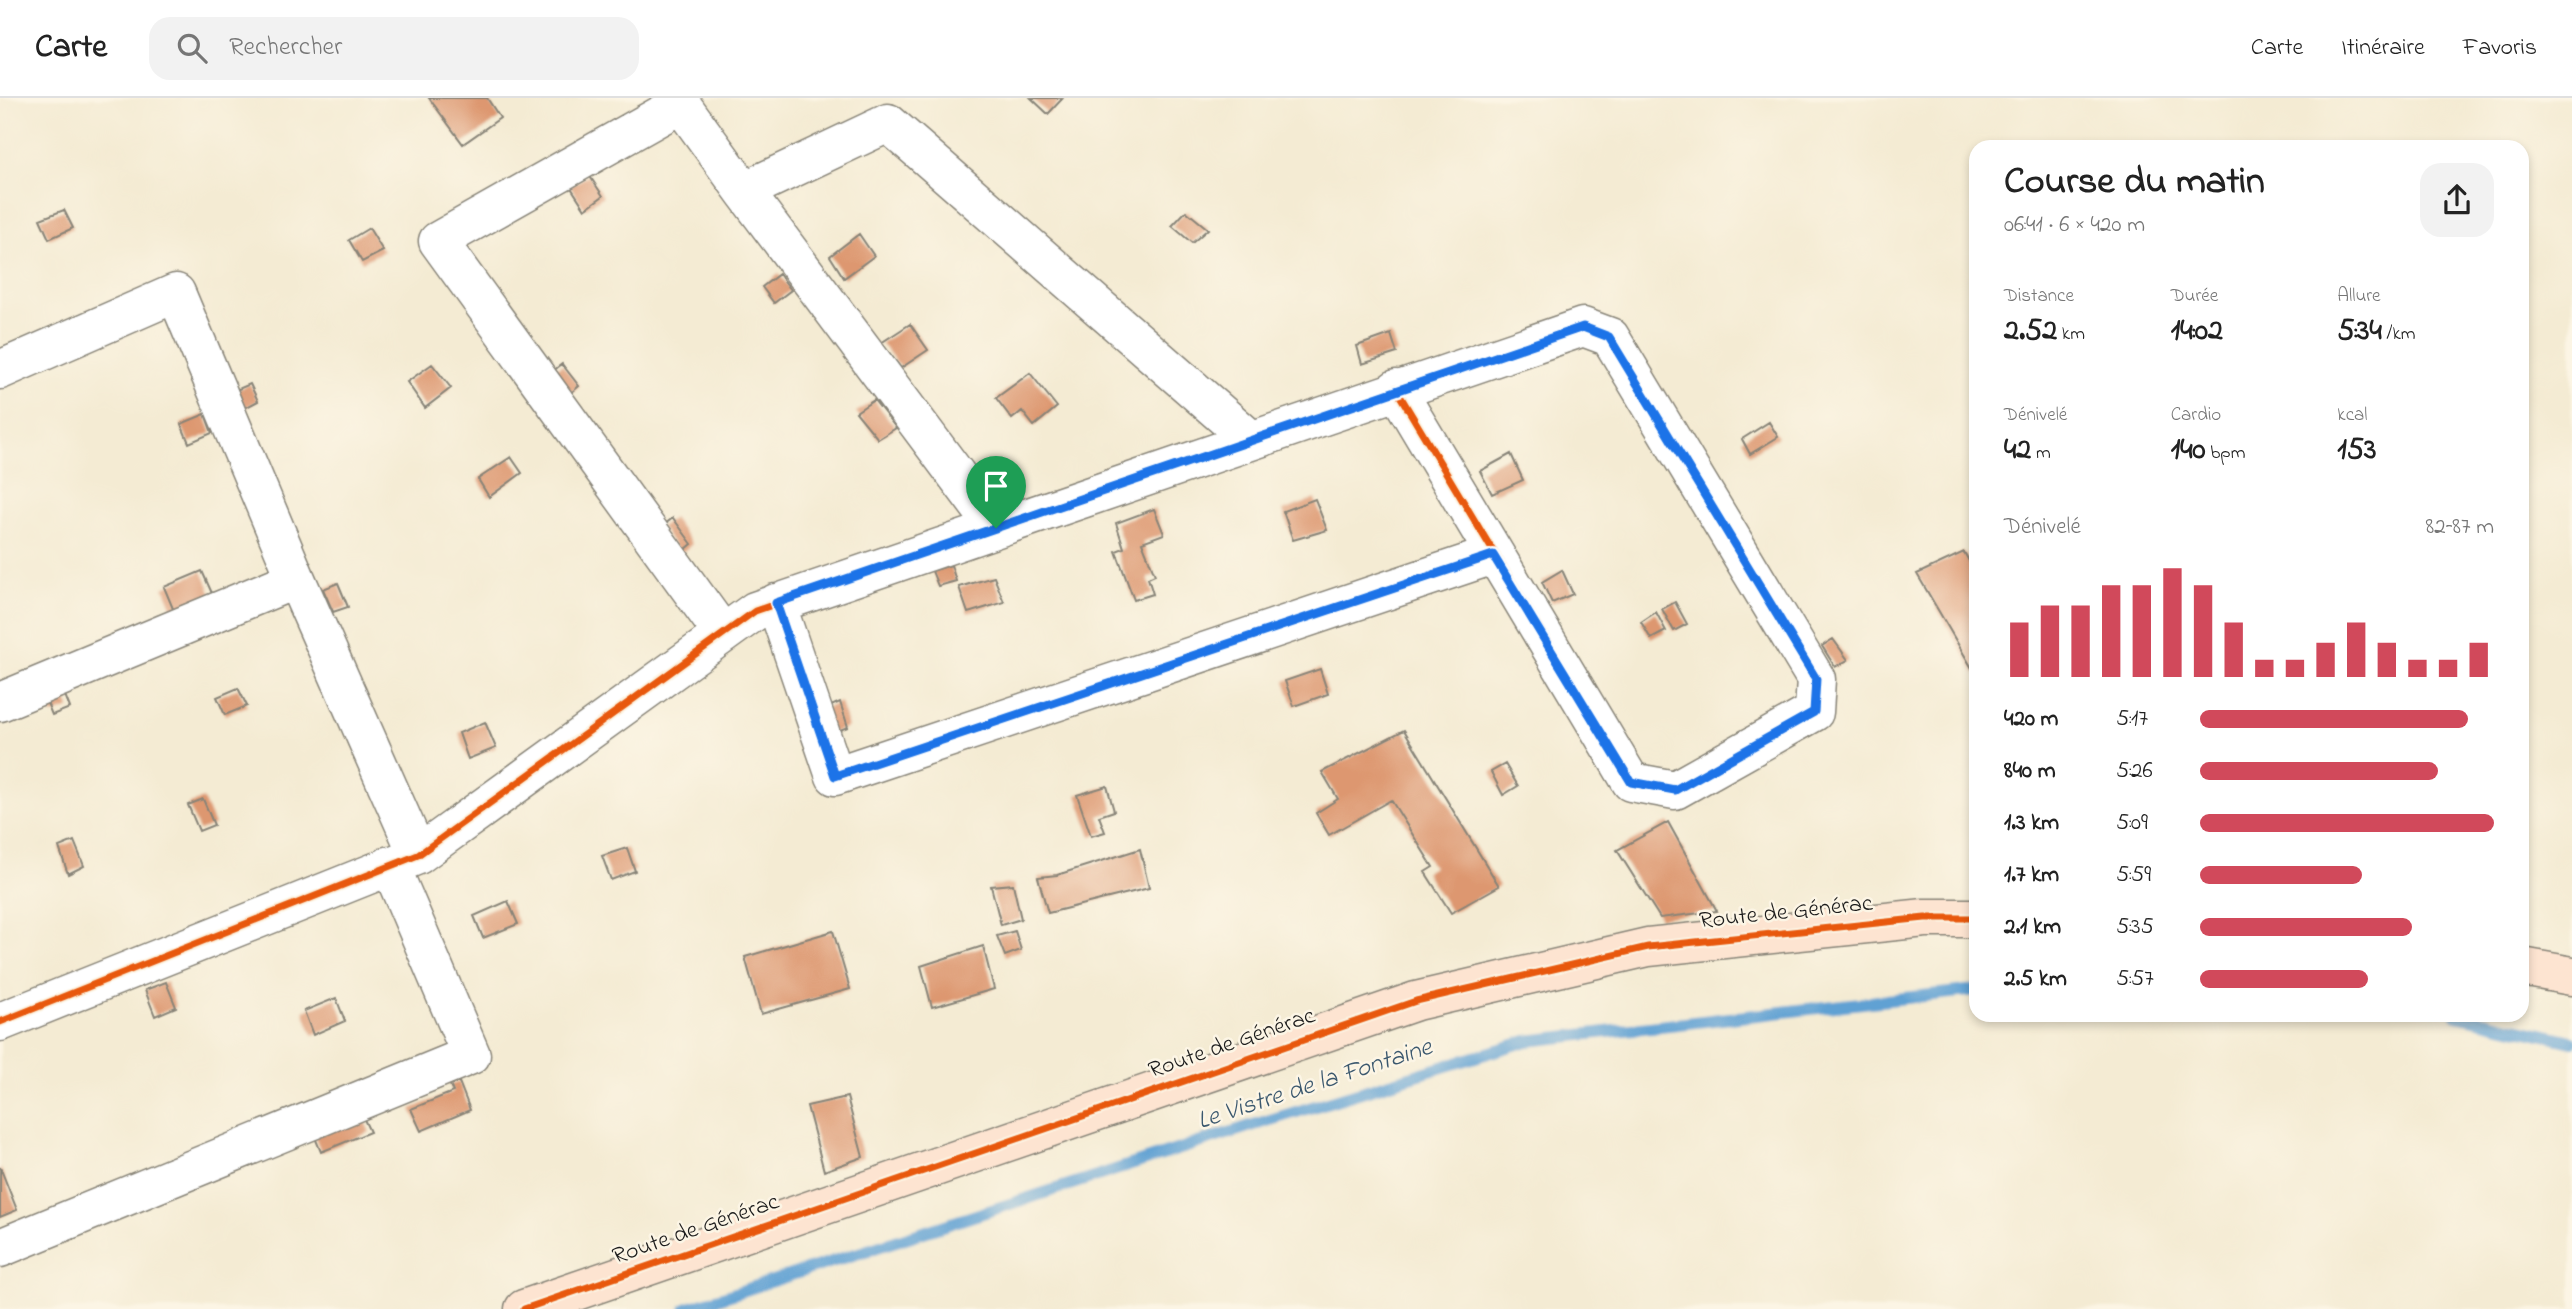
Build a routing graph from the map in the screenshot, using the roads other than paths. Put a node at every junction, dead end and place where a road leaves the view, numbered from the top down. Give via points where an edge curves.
1 (744, 191) junction
2 (0, 370) edge
3 (1396, 389) junction
4 (1251, 440) junction
5 (996, 528) junction
6 (1493, 555) junction
7 (296, 579) junction
8 (776, 603) junction
9 (723, 634) junction
10 (0, 702) edge
11 (404, 860) junction
12 (1969, 918) edge
13 (2529, 968) edge
14 (2572, 976) edge
15 (0, 1022) edge
16 (0, 1248) edge
17 (524, 1309) edge

1 - 4 street via 888,123
1 - 5 street
1 - 9 street via 681,104 438,242
2 - 7 street via 176,293
3 - 4 street
3 - 6 street
3 - 6 street via 1583,327 1609,337 1816,679 1814,712 1675,790 1631,782
4 - 5 street
5 - 8 street
6 - 8 street via 835,776
7 - 10 street
7 - 11 street
8 - 9 street via 755,611
9 - 11 street
11 - 15 street
11 - 16 street via 471,1055
12 - 17 street, Route de Générac via 1925,918 1648,947 1416,1001
13 - 14 street

